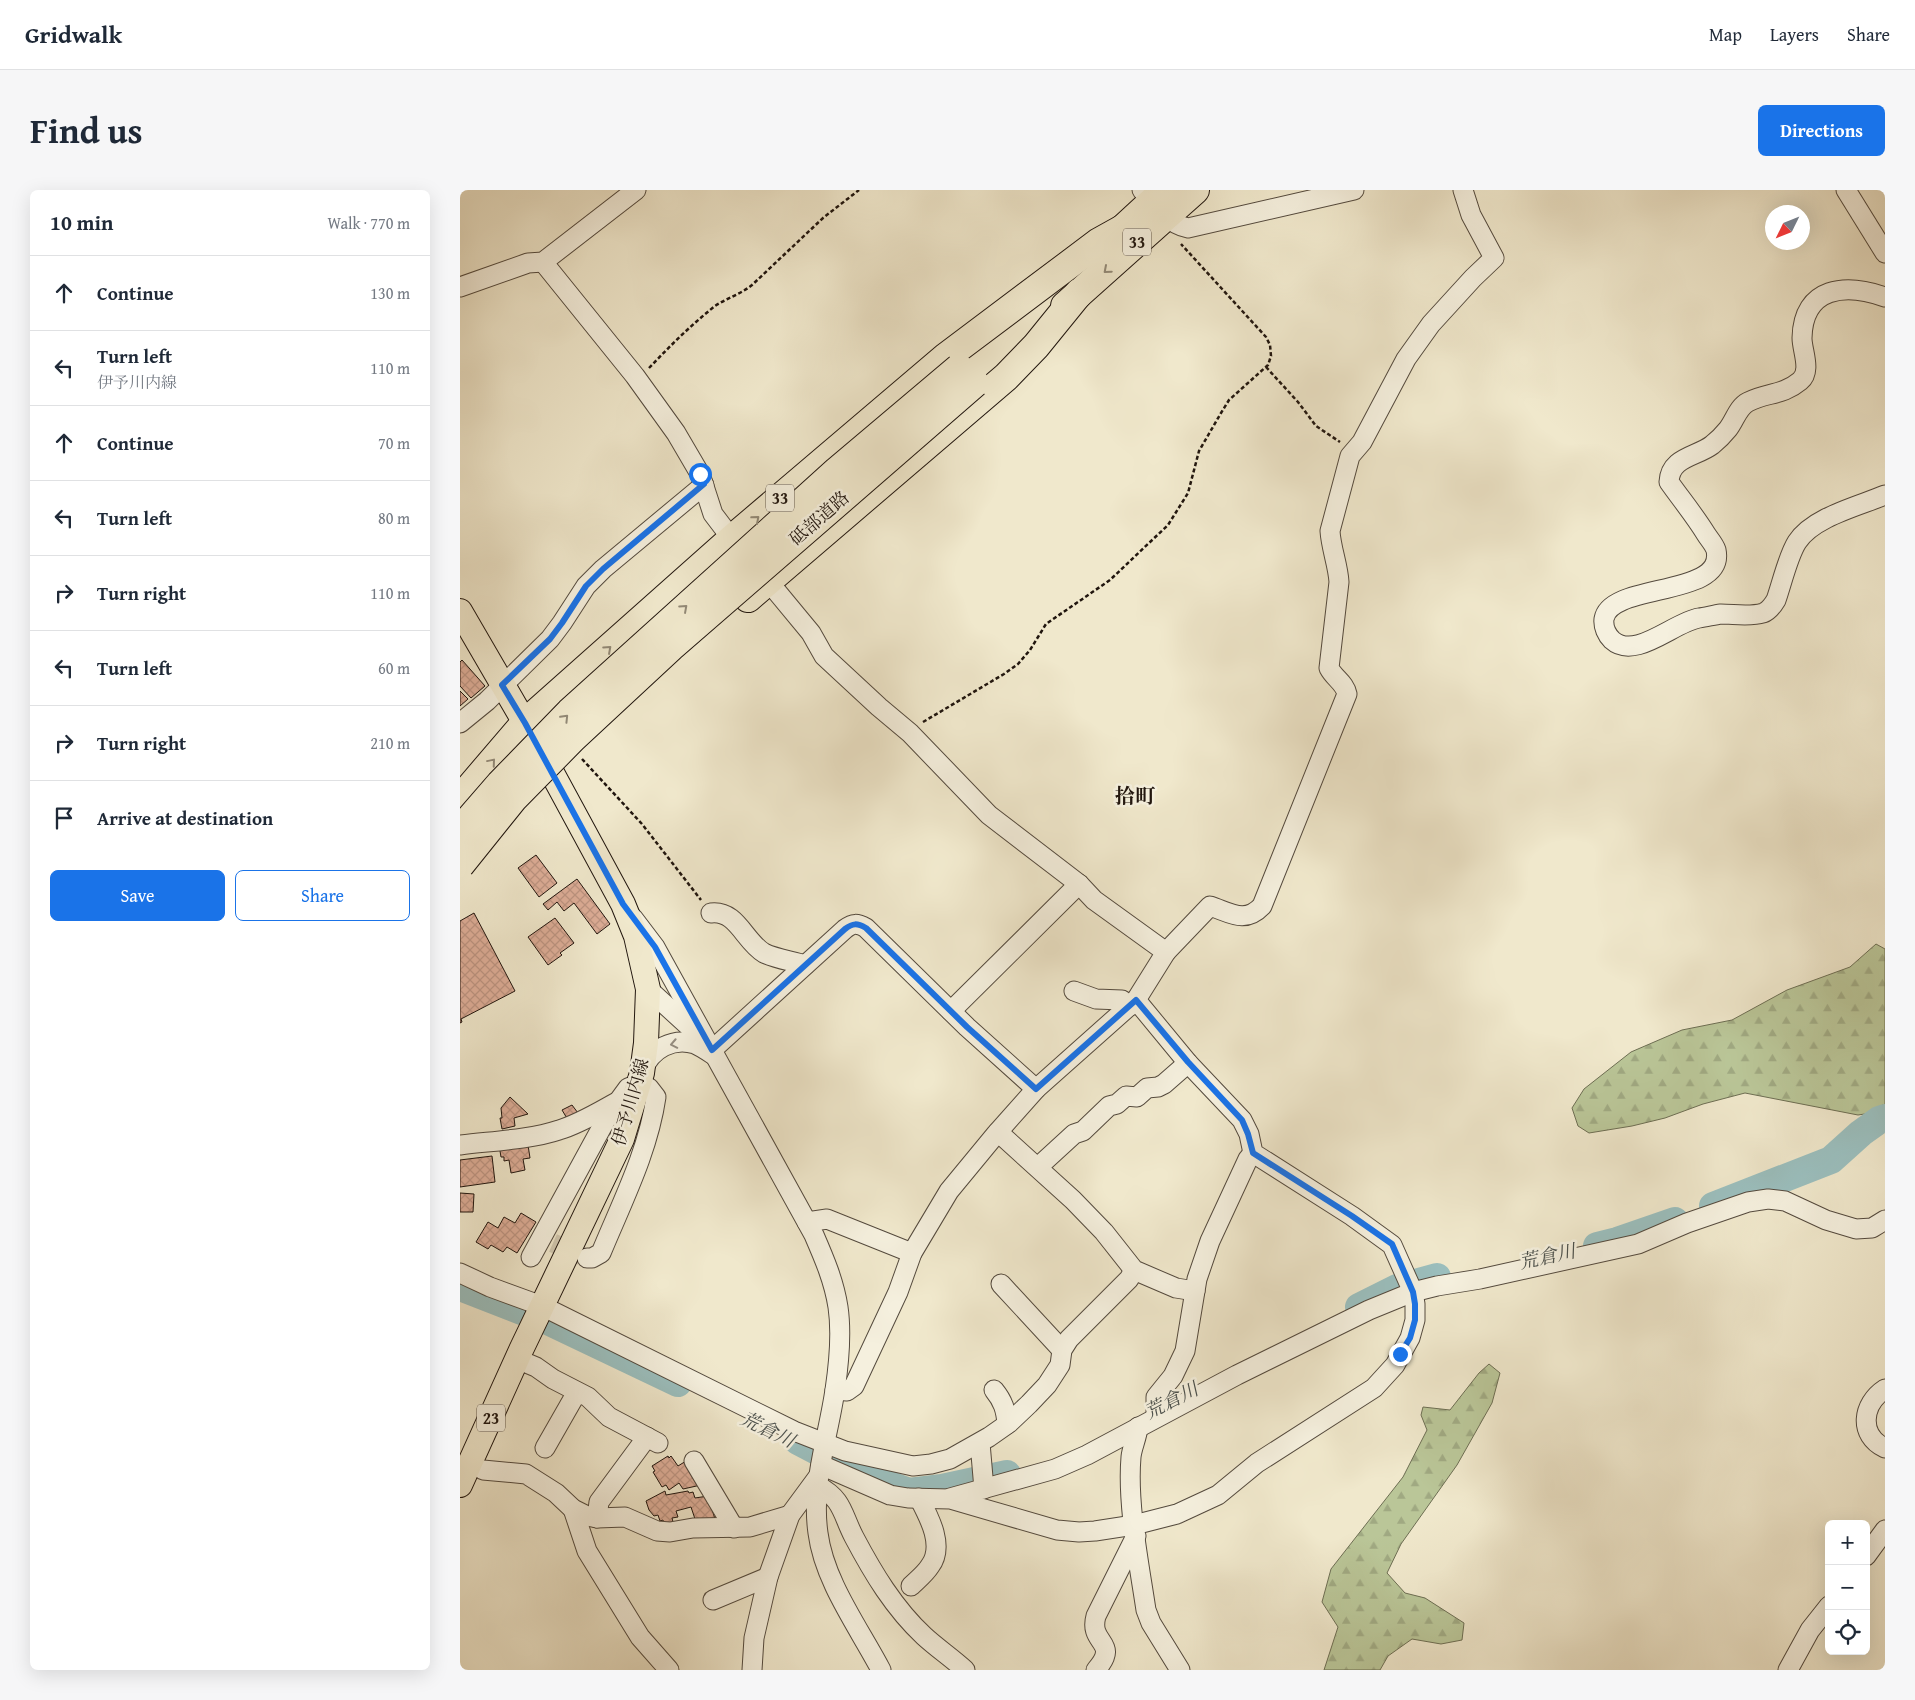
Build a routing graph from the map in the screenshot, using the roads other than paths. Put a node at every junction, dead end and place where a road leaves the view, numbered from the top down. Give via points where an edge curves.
1 (636, 190) edge
2 (1195, 190) edge
3 (1354, 190) edge
4 (1463, 190) edge
5 (1846, 190) edge
6 (1157, 204) edge
7 (1126, 227) junction
8 (1885, 253) edge
9 (543, 262) junction
10 (460, 287) edge
11 (1080, 294) junction
12 (1885, 297) edge
13 (967, 376) junction
14 (704, 484) junction
15 (1885, 495) edge
16 (732, 539) junction
17 (768, 581) junction
18 (460, 611) edge
19 (502, 685) junction
20 (460, 723) edge
21 (525, 723) junction
22 (552, 774) junction
23 (460, 800) edge
24 (460, 830) edge
25 (460, 865) edge
26 (460, 880) edge
27 (1079, 884) junction
28 (623, 904) junction
29 (711, 913) road end
30 (1166, 952) junction
31 (805, 965) junction
32 (648, 989) junction
33 (1074, 991) dead end
34 (1133, 1003) junction
35 (951, 1011) junction
36 (711, 1049) junction
37 (1188, 1062) junction
38 (641, 1078) junction
39 (1036, 1089) junction
40 (618, 1102) junction
41 (998, 1132) junction
42 (460, 1145) edge
43 (1253, 1153) junction
44 (1038, 1168) junction
45 (1885, 1220) edge
46 (807, 1222) junction
47 (912, 1253) junction
48 (531, 1257) dead end
49 (587, 1258) dead end
50 (1134, 1270) junction
51 (460, 1273) edge
52 (1001, 1284) dead end
53 (1195, 1291) junction
54 (1413, 1292) junction
55 (541, 1309) junction
56 (1062, 1350) junction
57 (519, 1355) junction
58 (1885, 1389) edge
59 (835, 1390) junction
60 (994, 1390) dead end
61 (577, 1392) junction
62 (1156, 1417) junction
63 (1007, 1424) junction
64 (1138, 1427) junction
65 (980, 1443) junction
66 (544, 1448) dead end
67 (1885, 1448) edge
68 (694, 1461) dead end
69 (821, 1463) junction
70 (483, 1470) dead end
71 (460, 1485) edge
72 (984, 1489) junction
73 (919, 1498) junction
74 (950, 1499) junction
75 (573, 1509) junction
76 (790, 1515) junction
77 (597, 1518) junction
78 (734, 1528) junction
79 (1135, 1530) junction
80 (1885, 1530) edge
81 (1870, 1551) edge
82 (768, 1577) junction
83 (910, 1586) dead end
84 (713, 1600) dead end
85 (1826, 1610) edge
86 (670, 1670) edge
87 (752, 1670) edge
88 (882, 1670) edge
89 (965, 1670) edge
90 (1096, 1670) edge
91 (1180, 1670) edge
92 (1788, 1670) edge

1 - 9 street
2 - 6 highway, 砥部道路 / 33
3 - 6 street via 1188,228 1177,226
4 - 30 street via 1471,215 1494,258 1431,324 1406,359 1362,442 1351,453 1330,531 1339,582 1329,668 1346,687 1347,694 1262,906 1247,917 1210,906
5 - 8 street
6 - 7 highway, 砥部道路 / 33
6 -> 11 highway, 砥部道路 / 33
7 - 13 highway, 砥部道路 / 33
16 -> 7 highway, 33 via 946,357 1099,242
9 - 10 street via 528,262
9 - 14 street via 638,380 676,433
11 - 13 highway, 砥部道路 / 33
11 - 17 highway, 33 via 1006,377
12 - 15 street via 1846,289 1826,293 1811,304 1804,322 1802,339 1806,374 1802,380 1789,389 1746,403 1728,430 1711,445 1675,464 1669,472 1669,482 1716,549 1716,563 1702,577 1616,604 1604,619 1605,629 1617,644 1626,647 1655,638 1693,619 1720,614 1763,613 1776,600 1796,543 1803,534 1826,518
24 -> 13 highway, 砥部道路 / 33, bridge via 570,712 837,471
13 - 25 highway, 砥部道路 / 33, bridge via 580,731 513,800
14 - 16 street via 713,514
14 - 19 street via 603,569 586,586 550,639
16 - 17 highway
21 -> 16 highway, 33
17 - 22 highway, 33 via 573,751
17 - 27 street via 811,633 824,656 910,733 989,815
18 - 19 main road, 伊予川内線 / 23
19 - 20 street
19 - 21 main road, 伊予川内線 / 23
21 - 22 main road, 伊予川内線 / 23
23 -> 21 highway, 33
22 - 26 highway, 33
22 - 28 main road, 伊予川内線 / 23
27 - 30 street via 1094,900
27 - 35 street
28 - 32 main road, 伊予川内線 / 23 via 636,936
28 - 36 street via 655,947
29 - 31 street via 726,915 766,953
30 - 34 street
31 - 35 street via 845,929 858,923
31 - 36 street
32 - 36 street
32 - 38 main road, 伊予川内線 / 23 via 647,1035
33 - 34 street via 1096,999
34 - 37 street
34 - 39 street
35 - 39 street
36 -> 38 street via 674,1043 662,1047 652,1056
36 - 46 street
37 - 43 street via 1242,1120
37 - 44 street via 1164,1084 1147,1088 1137,1097 1126,1096 1109,1106
38 - 40 street
38 - 49 street via 656,1097 641,1157 601,1253
38 - 55 main road, 伊予川内線 / 23 via 622,1140
39 - 41 street
40 - 42 street via 559,1130
40 - 48 street via 609,1114 547,1240
41 - 44 street
41 - 47 street via 949,1191
43 - 53 street via 1210,1241
43 - 54 street via 1392,1244
44 - 50 street via 1104,1232
45 - 54 street via 1872,1228 1856,1229 1785,1202 1768,1199 1748,1202 1638,1244
46 - 47 street via 827,1219
46 - 59 street via 825,1261 838,1306
47 - 59 street via 898,1292 854,1386 847,1391
50 - 53 street via 1176,1288
50 - 56 street
51 - 55 street
52 - 56 street
53 - 62 street via 1185,1351 1173,1376 1156,1397
54 - 62 street via 1369,1310
54 - 79 street via 1415,1320 1410,1338 1390,1372 1374,1388 1258,1463 1218,1495
55 - 57 main road, 伊予川内線 / 23
55 - 69 street via 760,1414
56 - 63 street via 1060,1365 1047,1385
57 - 61 street
57 - 71 main road, 伊予川内線 / 23
58 - 67 street via 1867,1410 1866,1423 1876,1444
59 - 69 street
60 - 63 street via 1004,1406
61 - 66 street
61 - 77 street via 588,1397 609,1417 652,1440 598,1502
62 - 64 street
63 - 65 street
64 - 72 street via 1055,1469
64 - 79 street via 1131,1454
65 - 69 street via 950,1459 931,1464 913,1466 845,1451
65 - 72 street
68 - 78 street
69 - 73 street via 890,1495
69 - 76 street
69 - 88 street via 815,1506 822,1554 844,1603
69 - 89 street via 830,1492 839,1503 886,1594 925,1637
70 - 75 street via 526,1474 556,1493
72 - 74 street
73 - 74 street
73 - 83 street via 931,1521 936,1550 932,1565
74 - 79 street via 1057,1530
75 - 77 street
75 - 86 street via 587,1551 640,1637
76 - 78 street via 750,1527
76 - 82 street
77 - 78 street via 625,1517 657,1531 670,1532 693,1528
79 - 90 street via 1096,1616 1094,1625 1106,1654
79 - 91 street via 1146,1610
80 - 81 street
82 - 84 street
82 - 87 street via 754,1638
85 - 92 street via 1810,1630

